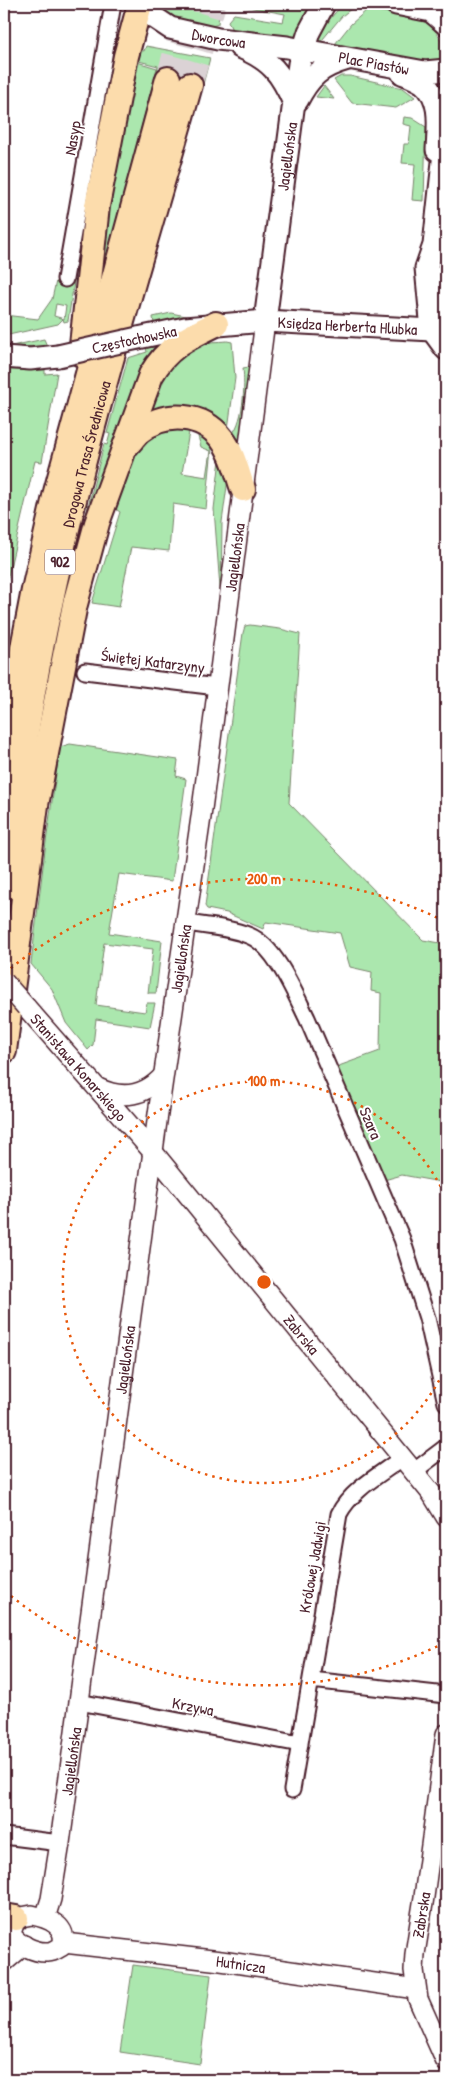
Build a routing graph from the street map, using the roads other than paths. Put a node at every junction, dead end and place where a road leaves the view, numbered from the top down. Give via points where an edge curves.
1 (113, 4) edge
2 (140, 4) edge
3 (146, 4) edge
4 (324, 4) edge
5 (396, 4) edge
6 (446, 24) edge
7 (224, 40) junction
8 (302, 50) junction
9 (348, 59) junction
10 (389, 67) junction
11 (446, 70) edge
12 (295, 105) junction
13 (446, 134) edge
14 (439, 198) junction
15 (434, 245) junction
16 (65, 279) dead end
17 (446, 314) edge
18 (265, 322) junction
19 (216, 324) junction
20 (432, 330) junction
21 (446, 349) edge
22 (4, 357) edge
23 (74, 421) junction
24 (126, 447) junction
25 (243, 489) junction
26 (85, 670) dead end
27 (217, 687) junction
28 (4, 746) edge
29 (4, 888) edge
30 (186, 923) junction
31 (4, 982) edge
32 (4, 1051) edge
33 (164, 1076) junction
34 (94, 1086) junction
35 (153, 1152) junction
36 (446, 1403) edge
37 (446, 1447) edge
38 (408, 1465) junction
39 (446, 1517) edge
40 (311, 1680) junction
41 (446, 1695) edge
42 (79, 1702) junction
43 (446, 1734) edge
44 (300, 1744) junction
45 (292, 1790) dead end
46 (4, 1836) edge
47 (60, 1844) junction
48 (45, 1918) junction
49 (11, 1932) edge
50 (64, 1943) junction
51 (4, 1962) edge
52 (416, 1989) junction
53 (446, 2062) edge

1 - 16 street, Nasyp
2 - 23 main road via 124,64 97,206
3 - 7 main road, Dworcowa via 152,16 164,25
4 - 8 main road, Jagiellońska
5 - 6 main road via 431,12
7 - 8 main road, Dworcowa
7 - 12 main road via 260,56 274,68 284,80
8 - 9 main road, Plac Piastów
8 - 12 main road, Jagiellońska
9 - 10 main road, Plac Piastów
9 - 12 main road via 318,72 304,87
10 - 11 main road, Plac Piastów via 424,72
10 - 14 main road via 423,83 437,106
12 - 18 main road, Jagiellońska
13 - 14 main road
14 - 15 main road
15 - 17 main road via 440,295
15 - 20 main road via 426,268
18 - 19 main road, Częstochowska
18 - 20 main road, Księdza Herberta Hlubka
18 - 25 street, Jagiellońska
19 - 22 main road, Częstochowska, bridge via 58,356
19 - 24 main road via 178,344 159,362 142,397
20 - 21 main road
23 - 28 main road, Drogowa Trasa Średnicowa / 902 via 34,590
23 - 29 main road, Drogowa Trasa Średnicowa / 902 via 179,82 49,608 27,720
24 - 25 main road via 138,432 166,418 186,417 203,423 214,430 228,448
24 - 32 main road via 85,562 62,664 36,805
25 - 27 street, Jagiellońska
26 - 27 street, Świętej Katarzyny
27 - 30 street, Jagiellońska
30 - 33 street, Jagiellońska
30 - 36 street, Szara via 252,937 271,955 292,987 402,1239 427,1318
31 - 34 street, Stanisława Konarskiego, bridge
33 - 34 street via 149,1089 128,1096
33 - 35 street, Jagiellońska
34 - 35 street, Stanisława Konarskiego
35 - 38 street, Zabrska
35 - 42 street, Jagiellońska
37 - 38 street
38 - 39 street, Zabrska
38 - 40 street, Królowej Jadwigi via 351,1497 339,1514
40 - 41 street
40 - 44 street
42 - 44 street, Krzywa
42 - 47 street, Jagiellońska
43 - 52 street, Zabrska via 414,1954
44 - 45 street
46 - 47 street
47 - 48 street, Jagiellońska
48 - 49 street via 32,1915
48 - 50 street via 62,1930
49 - 50 street via 49,1952
49 - 51 street
50 - 52 street, Hutnicza
52 - 53 street, Zabrska

